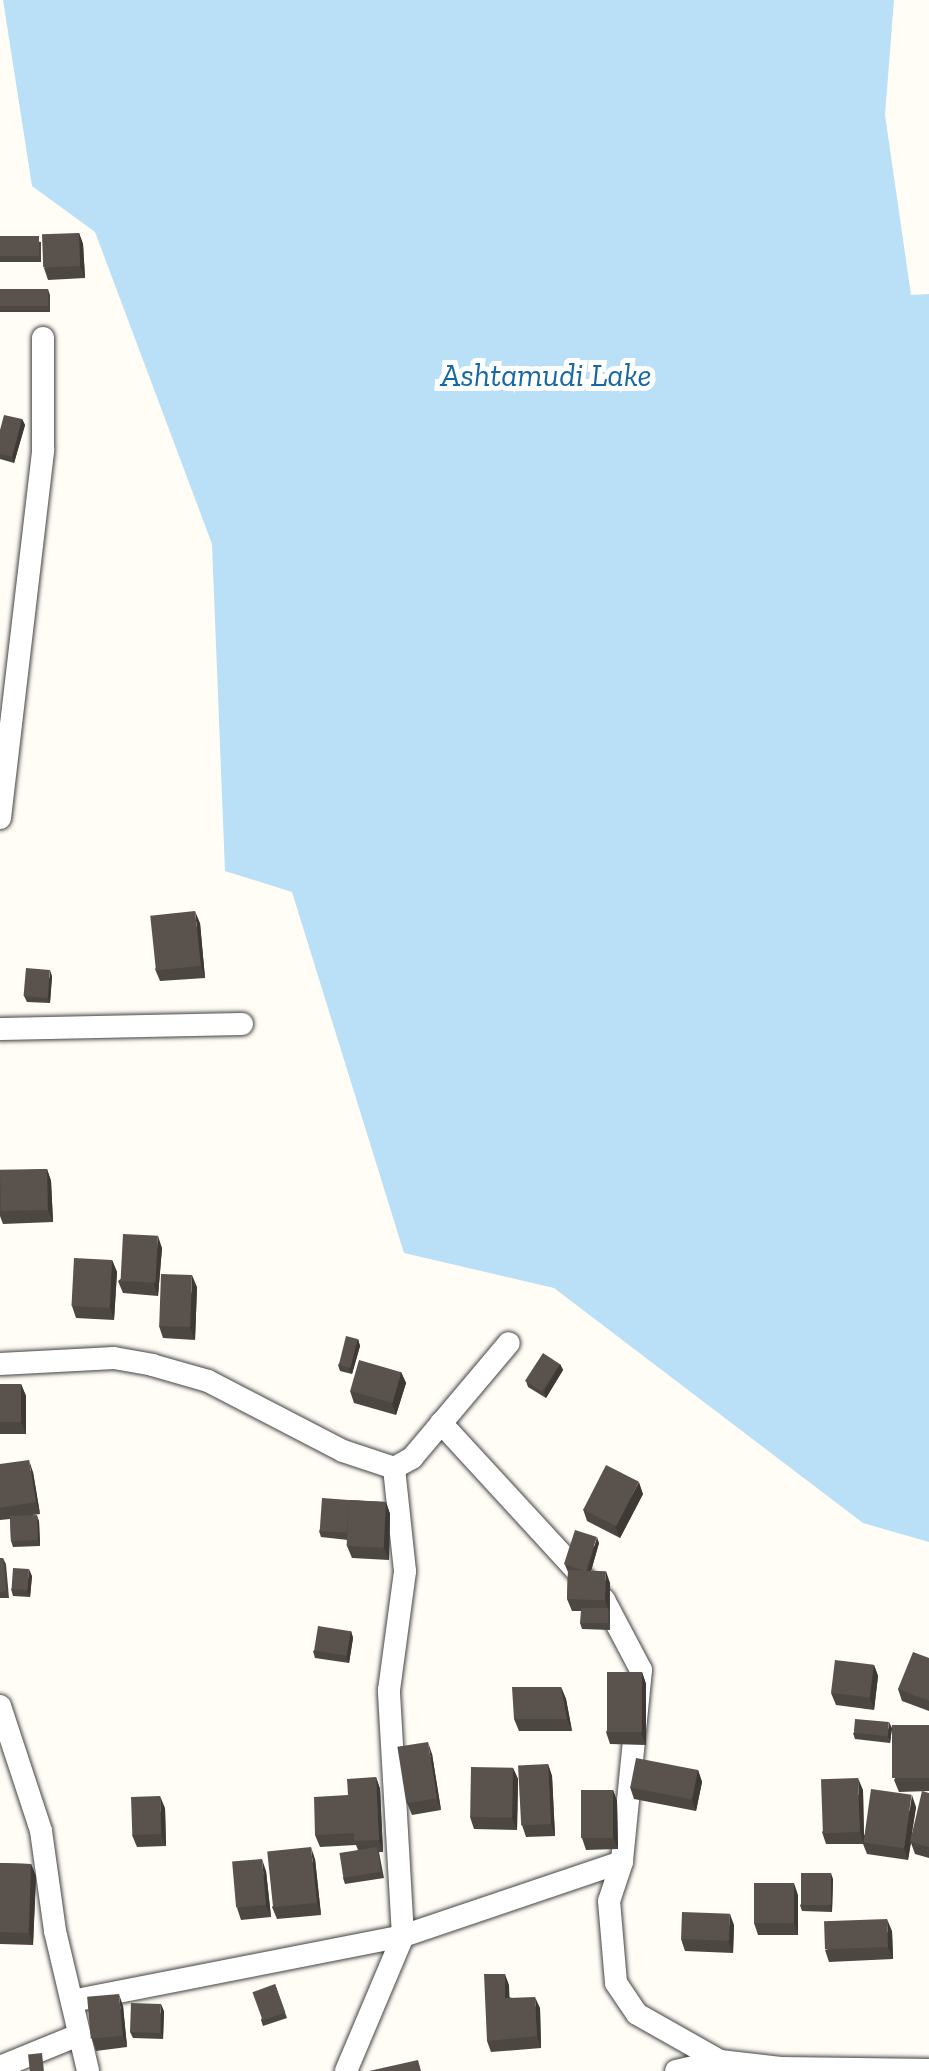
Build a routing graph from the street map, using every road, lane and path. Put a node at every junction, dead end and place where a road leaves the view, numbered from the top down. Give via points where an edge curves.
1 (43, 338) dead end
2 (0, 818) edge
3 (242, 1024) dead end
4 (0, 1029) edge
5 (509, 1344) dead end
6 (0, 1364) edge
7 (441, 1423) junction
8 (394, 1468) junction
9 (0, 1706) edge
10 (622, 1862) junction
11 (402, 1936) junction
12 (72, 2001) junction
13 (76, 2036) junction
14 (720, 2061) junction
15 (0, 2067) edge
16 (929, 2070) edge
17 (88, 2071) edge
18 (346, 2071) edge
19 (676, 2071) edge

1 - 2 street via 41,470
3 - 4 street
5 - 7 street
6 - 8 street via 114,1358 152,1365 208,1381 356,1456
7 - 8 street
7 - 10 street via 567,1554 630,1640 642,1670
8 - 11 street via 404,1572 389,1690
9 - 12 street via 41,1831
10 - 11 street
10 - 14 street via 609,1901 616,1983 662,2033
11 - 12 street
11 - 18 street
12 - 13 street
13 - 15 street
13 - 17 street
14 - 16 street
14 - 19 street

